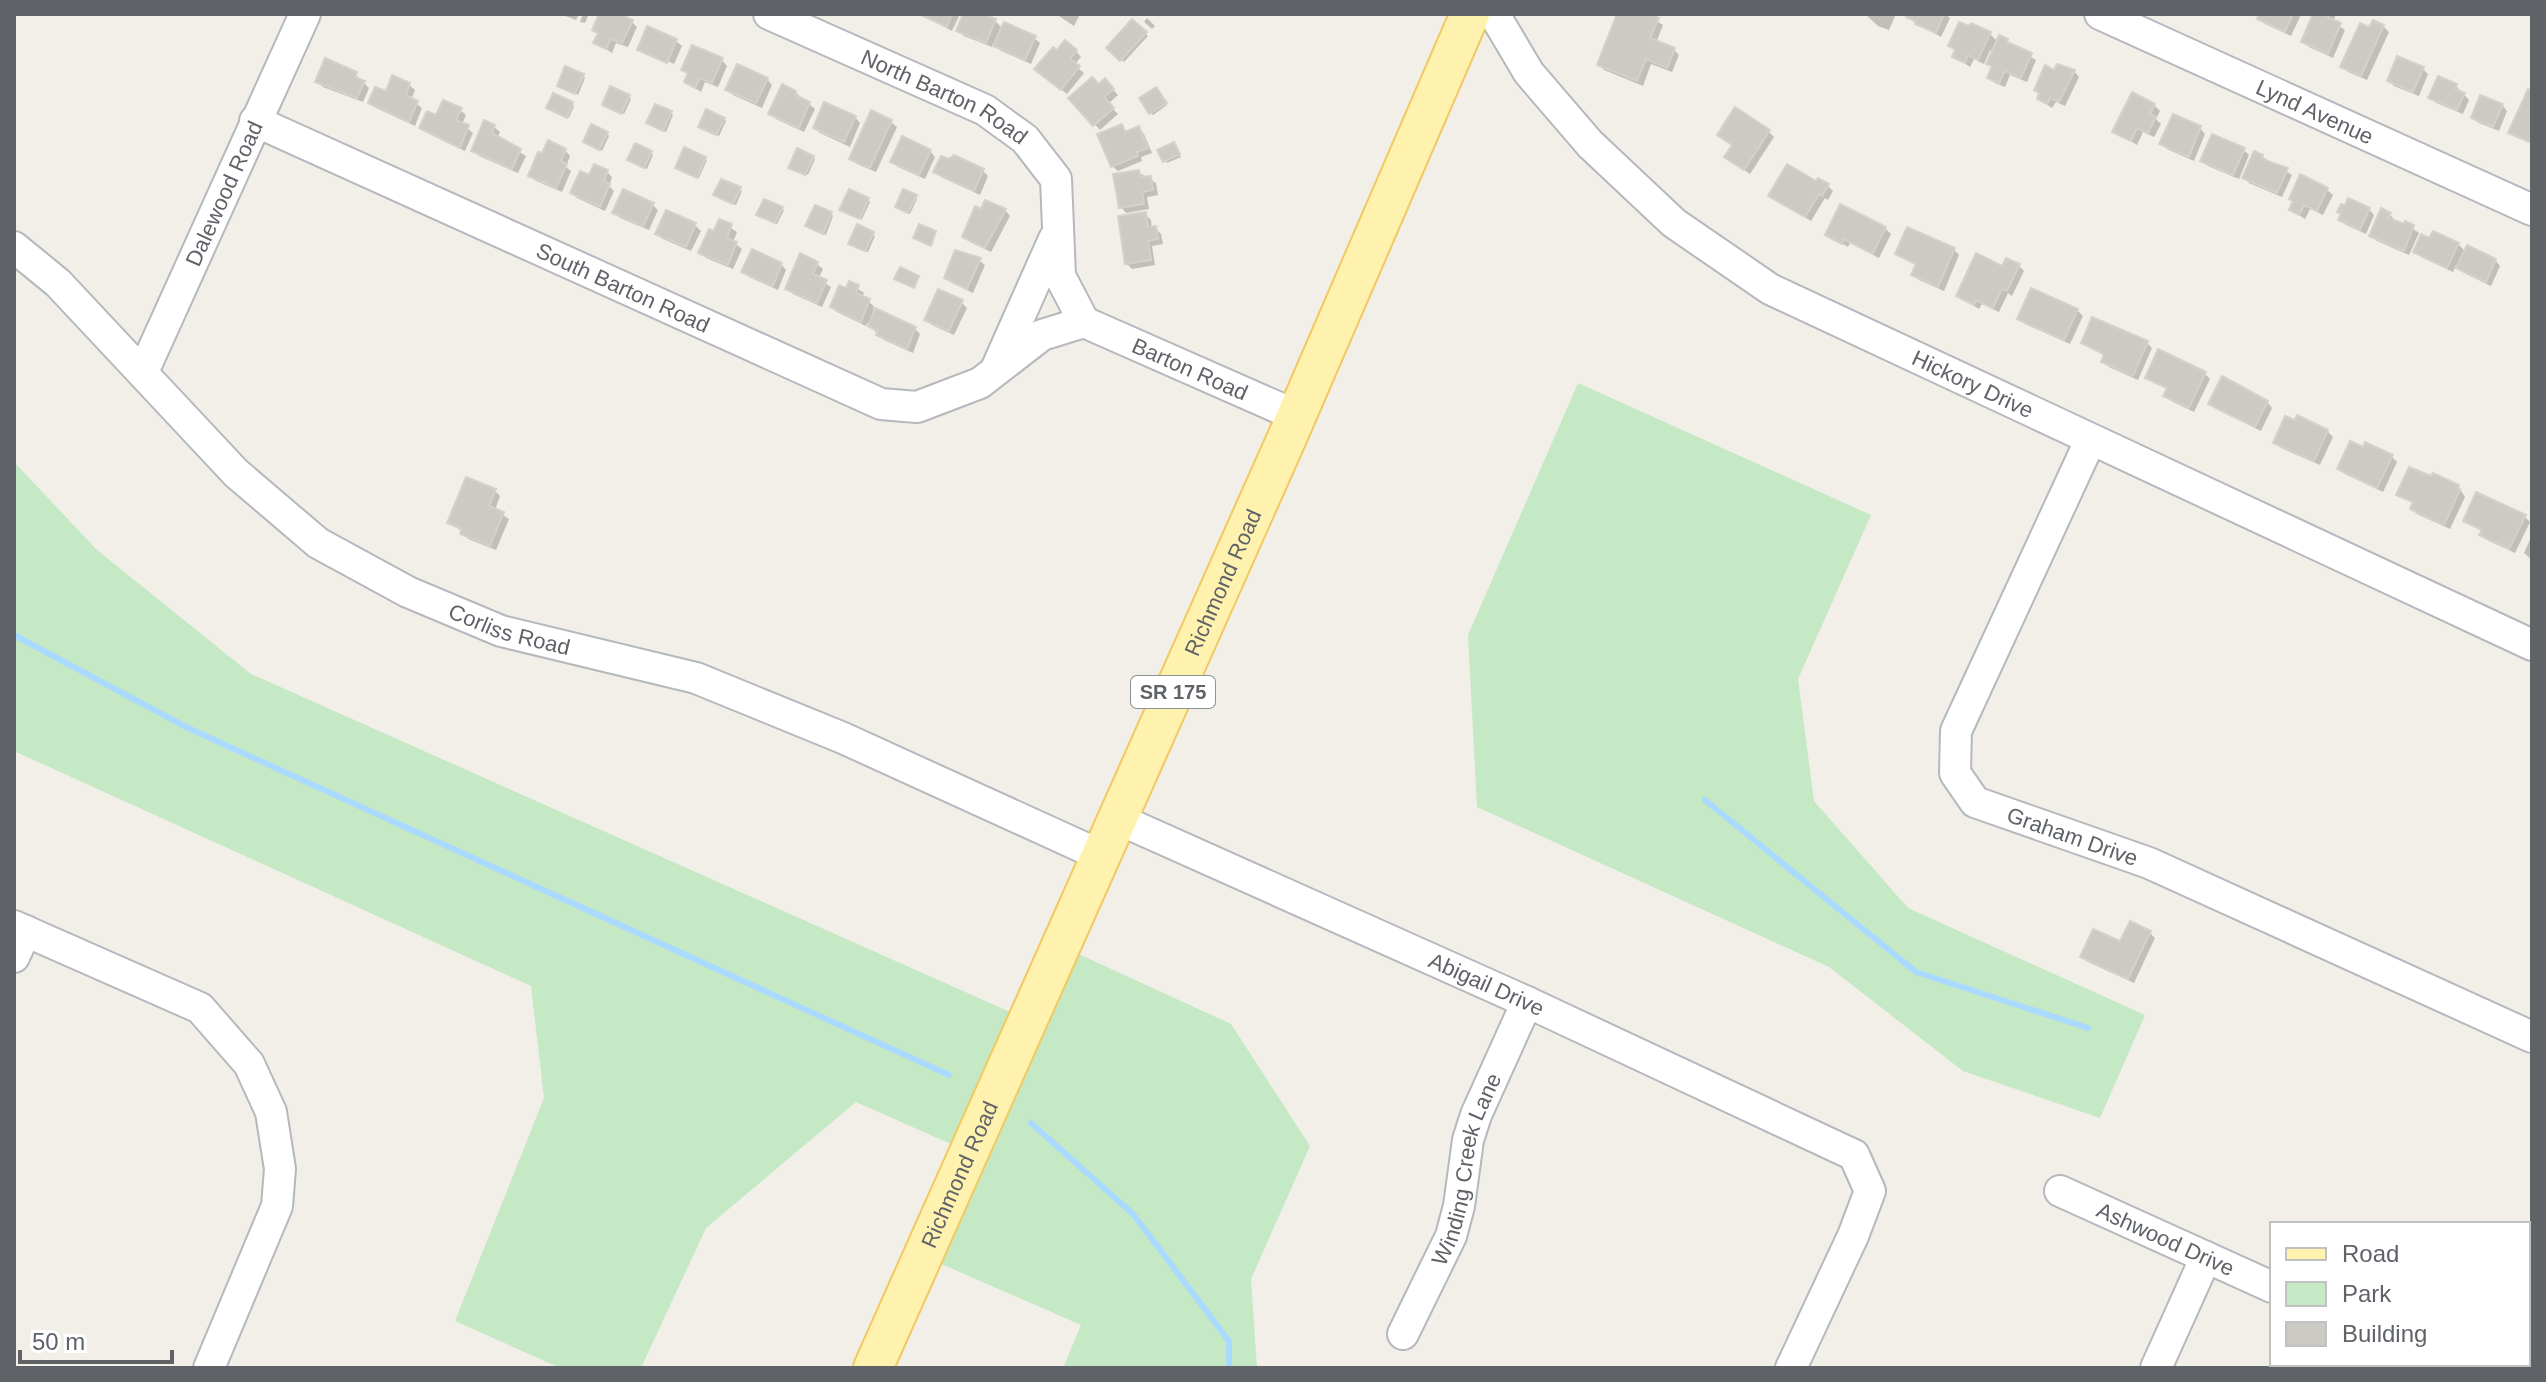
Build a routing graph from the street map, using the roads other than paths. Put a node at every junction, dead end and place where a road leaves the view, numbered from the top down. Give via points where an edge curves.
1 (305, 14) edge
2 (769, 14) edge
3 (1470, 14) edge
4 (1494, 14) edge
5 (2100, 14) edge
6 (255, 121) junction
7 (2532, 210) edge
8 (1058, 232) junction
9 (14, 247) edge
10 (1084, 322) junction
11 (143, 372) junction
12 (994, 372) junction
13 (1295, 415) junction
14 (2090, 441) junction
15 (2532, 645) edge
16 (1118, 819) junction
17 (1102, 856) junction
18 (18, 938) edge
19 (1527, 1002) junction
20 (2532, 1037) edge
21 (2060, 1191) dead end
22 (2206, 1257) junction
23 (2270, 1286) edge
24 (1403, 1334) dead end
25 (209, 1368) edge
26 (873, 1368) edge
27 (1791, 1368) edge
28 (2156, 1368) edge

1 - 6 street, Dalewood Road
2 - 8 street, North Barton Road via 985,110 1025,139 1056,179
3 - 13 main road, Richmond Road / SR 175
4 - 14 street, Hickory Drive via 1529,73 1580,132 1674,223 1770,289
5 - 7 street, Lynd Avenue
6 - 11 street, Dalewood Road
6 - 12 street, South Barton Road via 881,404 917,407 980,383
8 - 10 street, North Barton Road via 1060,276
8 - 12 street, North Barton Road
9 - 11 street, Corliss Road via 58,283
10 - 12 street, South Barton Road via 1042,335
10 - 13 street, Barton Road
11 - 17 street, Corliss Road via 236,473 318,543 408,592 501,631 696,678 843,738
13 - 16 main road, Richmond Road / SR 175
14 - 15 street, Hickory Drive
14 - 20 street, Graham Drive via 1956,731 1955,773 1975,802 2149,863
16 - 17 main road, Richmond Road / SR 175
16 - 19 street, Abigail Drive
17 - 26 main road, Richmond Road / SR 175
18 - 25 street via 200,1008 249,1064 271,1112 280,1169 277,1206
19 - 24 street, Winding Creek Lane via 1476,1115 1451,1236
19 - 27 street, Abigail Drive via 1854,1155 1870,1191
21 - 22 street, Ashwood Drive
22 - 23 street, Ashwood Drive
22 - 28 street

